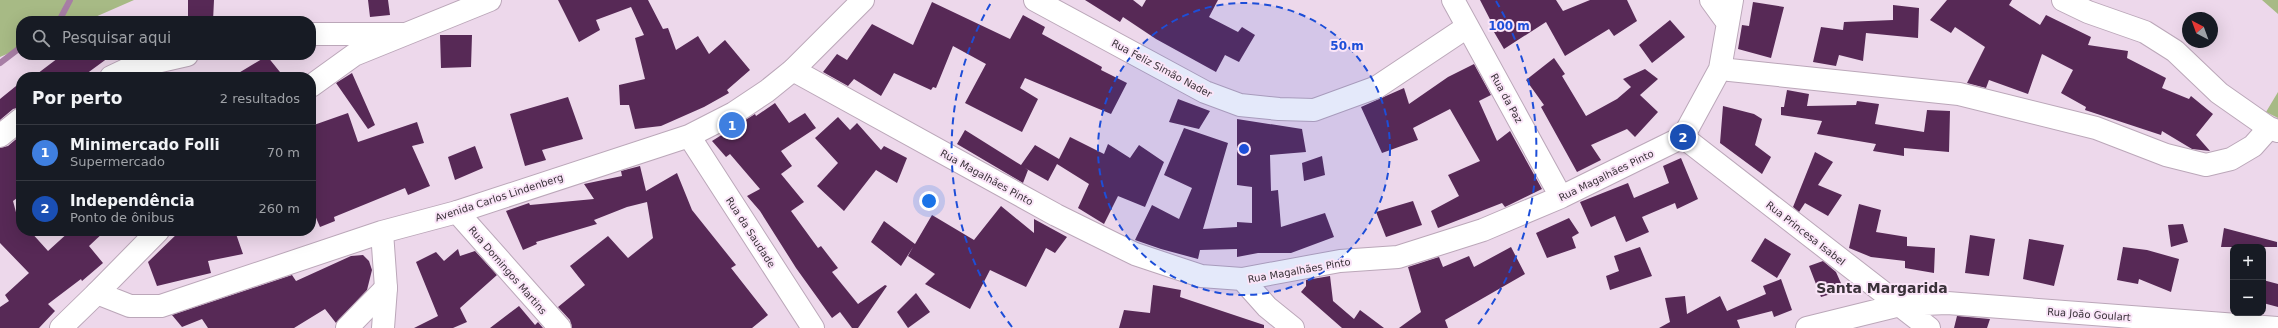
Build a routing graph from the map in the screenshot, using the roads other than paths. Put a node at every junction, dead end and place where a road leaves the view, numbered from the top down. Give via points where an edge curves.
1 (490, 0) edge
2 (863, 0) edge
3 (1035, 0) edge
4 (1453, 0) edge
5 (1710, 0) edge
6 (1732, 0) edge
7 (2063, 0) edge
8 (1727, 22) junction
9 (1467, 27) junction
10 (316, 34) edge
11 (402, 34) junction
12 (165, 60) edge
13 (1720, 69) junction
14 (793, 70) junction
15 (122, 72) edge
16 (316, 82) edge
17 (16, 123) edge
18 (2273, 130) edge
19 (0, 136) edge
20 (689, 136) junction
21 (1683, 137) junction
22 (1562, 197) junction
23 (457, 212) junction
24 (382, 232) junction
25 (153, 236) edge
26 (1242, 280) junction
27 (386, 288) junction
28 (97, 293) junction
29 (1900, 305) junction
30 (60, 328) edge
31 (347, 328) edge
32 (383, 328) edge
33 (560, 328) edge
34 (813, 328) edge
35 (1293, 328) edge
36 (1807, 328) edge
37 (1929, 328) edge
38 (2278, 328) edge

1 - 11 street
2 - 14 street, Avenida Carlos Lindenberg
3 - 9 street, Rua Feliz Simão Nader via 1205,92 1240,105 1279,109 1314,110 1377,87
4 - 9 street, Rua da Paz
5 - 8 street
6 - 8 street
7 - 18 street via 2088,12 2145,32 2175,51 2219,93
8 - 13 street
9 - 22 street, Rua da Paz
10 - 11 street
11 - 16 street via 354,55
12 - 15 street
13 - 18 street via 1959,94 2096,128 2166,155 2206,165 2231,159
13 - 21 street
14 - 20 street, Avenida Carlos Lindenberg via 734,113
14 - 26 street, Rua Magalhães Pinto via 1056,215 1135,254 1201,276
17 - 19 street
20 - 23 street, Avenida Carlos Lindenberg
20 - 34 street, Rua da Saudade
21 - 22 street, Rua Magalhães Pinto
21 - 29 street, Rua Princesa Isabel
22 - 26 street, Rua Magalhães Pinto via 1483,230 1398,257 1340,261
23 - 24 street, Avenida Carlos Lindenberg
23 - 33 street, Rua Domingos Martins
24 - 27 street
24 - 28 street, Avenida Carlos Lindenberg via 161,306 130,306
25 - 28 street
26 - 35 street via 1267,307
27 - 31 street
27 - 32 street
28 - 30 street
29 - 36 street, Rua João Goulart
29 - 37 street, Rua Princesa Isabel
29 - 38 street, Rua João Goulart via 1947,303

